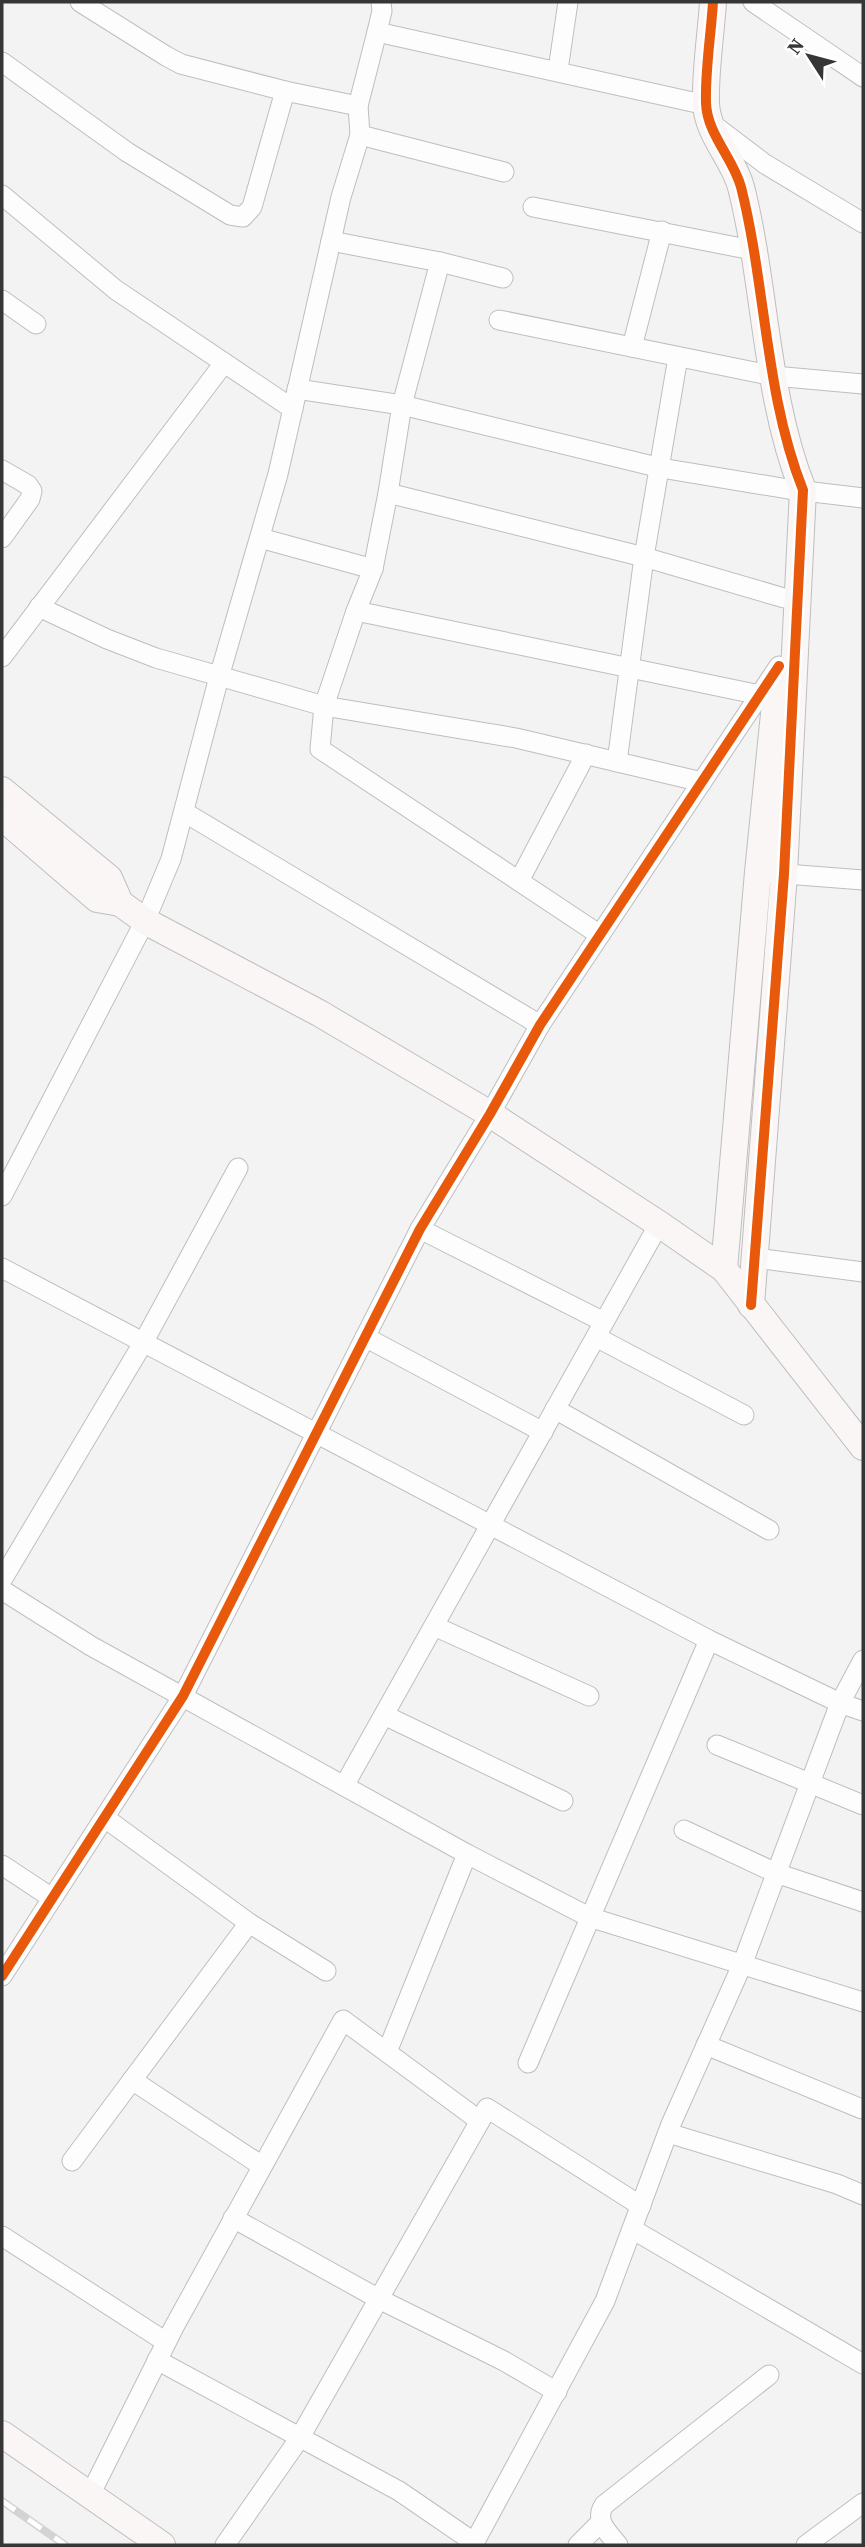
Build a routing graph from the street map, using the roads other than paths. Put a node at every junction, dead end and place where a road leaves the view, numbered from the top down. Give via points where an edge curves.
1 (80, 2) edge
2 (381, 2) edge
3 (568, 2) edge
4 (713, 2) edge
5 (753, 2) edge
6 (377, 32) junction
7 (2, 62) edge
8 (558, 71) junction
9 (863, 76) edge
10 (285, 91) junction
11 (358, 106) junction
12 (708, 114) junction
13 (360, 135) junction
14 (504, 172) dead end
15 (2, 195) edge
16 (533, 207) dead end
17 (863, 223) edge
18 (662, 231) junction
19 (331, 241) junction
20 (752, 250) junction
21 (440, 262) junction
22 (503, 278) dead end
23 (2, 300) edge
24 (499, 320) dead end
25 (36, 324) dead end
26 (632, 347) junction
27 (678, 357) junction
28 (224, 363) junction
29 (774, 376) junction
30 (863, 384) edge
31 (297, 389) junction
32 (402, 405) junction
33 (293, 409) junction
34 (661, 468) junction
35 (2, 470) edge
36 (795, 482) junction
37 (388, 493) junction
38 (863, 498) edge
39 (2, 538) edge
40 (260, 538) junction
41 (644, 557) junction
42 (373, 569) junction
43 (785, 598) junction
44 (38, 607) junction
45 (356, 611) junction
46 (2, 657) edge
47 (779, 666) junction
48 (628, 667) junction
49 (219, 677) junction
50 (760, 695) junction
51 (324, 706) junction
52 (586, 754) junction
53 (617, 762) junction
54 (702, 782) junction
55 (2, 790) edge
56 (184, 812) junction
57 (2, 817) edge
58 (771, 873) junction
59 (863, 880) edge
60 (519, 881) junction
61 (120, 903) junction
62 (145, 921) junction
63 (600, 935) junction
64 (540, 1024) junction
65 (490, 1114) junction
66 (238, 1168) dead end
67 (2, 1196) edge
68 (659, 1224) junction
69 (421, 1229) junction
70 (755, 1258) junction
71 (2, 1268) edge
72 (724, 1269) junction
73 (863, 1272) edge
74 (751, 1305) junction
75 (600, 1330) junction
76 (365, 1337) junction
77 (143, 1343) junction
78 (555, 1409) junction
79 (744, 1415) dead end
80 (543, 1432) junction
81 (316, 1435) junction
82 (859, 1437) edge
83 (491, 1526) junction
84 (769, 1530) dead end
85 (2, 1580) edge
86 (2, 1590) edge
87 (434, 1626) junction
88 (709, 1640) junction
89 (863, 1660) edge
90 (183, 1696) junction
91 (589, 1696) dead end
92 (840, 1703) junction
93 (863, 1711) edge
94 (384, 1715) junction
95 (716, 1745) dead end
96 (809, 1784) junction
97 (344, 1786) junction
98 (564, 1801) dead end
99 (863, 1805) edge
100 (105, 1818) junction
101 (684, 1830) dead end
102 (467, 1854) junction
103 (2, 1866) edge
104 (776, 1872) junction
105 (52, 1898) junction
106 (863, 1902) edge
107 (589, 1917) junction
108 (249, 1923) junction
109 (742, 1965) junction
110 (326, 1971) dead end
111 (2, 1976) edge
112 (863, 2002) edge
113 (706, 2045) junction
114 (387, 2052) junction
115 (528, 2063) dead end
116 (132, 2080) junction
117 (862, 2109) edge
118 (480, 2121) junction
119 (668, 2133) junction
120 (72, 2161) dead end
121 (262, 2166) junction
122 (863, 2195) edge
123 (641, 2206) junction
124 (233, 2218) junction
125 (632, 2229) junction
126 (2, 2236) edge
127 (379, 2299) junction
128 (166, 2342) junction
129 (157, 2360) junction
130 (863, 2364) edge
131 (769, 2375) dead end
132 (557, 2392) junction
133 (2, 2434) edge
134 (299, 2438) junction
135 (90, 2496) junction
136 (863, 2503) edge
137 (601, 2522) junction
138 (474, 2544) edge
139 (162, 2545) edge
140 (225, 2545) edge
141 (578, 2545) edge
142 (618, 2545) edge
143 (806, 2545) edge

1 - 10 street via 181,64
2 - 6 street
3 - 8 street
4 - 12 street
5 - 9 street
6 - 8 street
6 - 11 street
7 - 10 street via 127,152 236,217 243,217 252,207
8 - 12 street
10 - 11 street
11 - 13 street
12 - 17 street via 765,164
12 - 20 street via 740,185
13 - 14 street
13 - 19 street
15 - 28 street via 117,290
16 - 18 street
18 - 20 street
18 - 26 street
19 - 21 street
19 - 31 street
20 - 29 street
21 - 22 street
21 - 32 street
23 - 25 street
24 - 26 street
26 - 27 street
27 - 29 street
27 - 34 street
28 - 33 street
28 - 44 street
29 - 30 street
29 - 36 street
31 - 32 street
31 - 33 street
32 - 34 street
32 - 37 street
33 - 40 street
34 - 36 street
34 - 41 street
35 - 39 street via 32,491
36 - 38 street
36 - 43 street
36 - 58 street
37 - 41 street
37 - 42 street
40 - 42 street
40 - 49 street
41 - 43 street
41 - 48 street
42 - 45 street
43 - 47 street
44 - 46 street
44 - 49 street via 156,658
45 - 48 street
45 - 51 street
47 - 50 street
47 - 58 street
48 - 50 street
48 - 53 street
49 - 51 street
49 - 56 street
50 - 54 street
51 - 52 street
51 - 60 street via 320,749
52 - 53 street
52 - 60 street
53 - 54 street
54 - 63 street
55 - 61 street via 109,878
56 - 62 street via 172,859
56 - 64 street
57 - 61 street via 97,899
58 - 59 street
58 - 70 street
58 - 72 street
60 - 63 street
61 - 62 street
62 - 65 street via 319,1013
62 - 67 street
63 - 64 street
64 - 65 street
65 - 68 street
65 - 69 street
66 - 77 street
68 - 72 street
68 - 75 street
69 - 75 street
69 - 76 street
70 - 73 street
70 - 74 street
71 - 77 street
72 - 74 street
74 - 82 street
75 - 78 street
75 - 79 street
76 - 80 street
76 - 81 street
77 - 81 street
77 - 85 street
78 - 80 street
78 - 84 street
80 - 83 street
81 - 83 street
81 - 90 street
83 - 87 street
83 - 88 street
86 - 90 street
87 - 91 street
87 - 94 street
88 - 92 street
88 - 107 street
89 - 92 street
90 - 97 street
90 - 100 street
92 - 93 street
92 - 96 street
94 - 97 street
94 - 98 street
95 - 96 street
96 - 99 street
96 - 104 street
97 - 102 street
100 - 105 street
100 - 108 street
101 - 104 street
102 - 107 street
102 - 114 street
103 - 105 street
104 - 106 street
104 - 109 street
105 - 111 street
107 - 109 street
107 - 115 street
108 - 110 street
108 - 116 street
109 - 112 street
109 - 113 street
113 - 117 street
113 - 119 street
114 - 118 street
114 - 121 street via 343,2020
116 - 120 street
116 - 121 street
118 - 123 street via 487,2108
118 - 127 street
119 - 122 street
119 - 123 street
121 - 124 street
123 - 125 street
124 - 127 street
124 - 128 street
125 - 130 street
125 - 132 street via 605,2301
126 - 128 street
127 - 132 street
127 - 134 street
128 - 129 street
129 - 134 street
129 - 135 street
131 - 137 street via 604,2505
132 - 138 street
133 - 135 street
134 - 138 street via 399,2491
134 - 140 street
135 - 139 street
136 - 143 street
137 - 141 street
137 - 142 street

